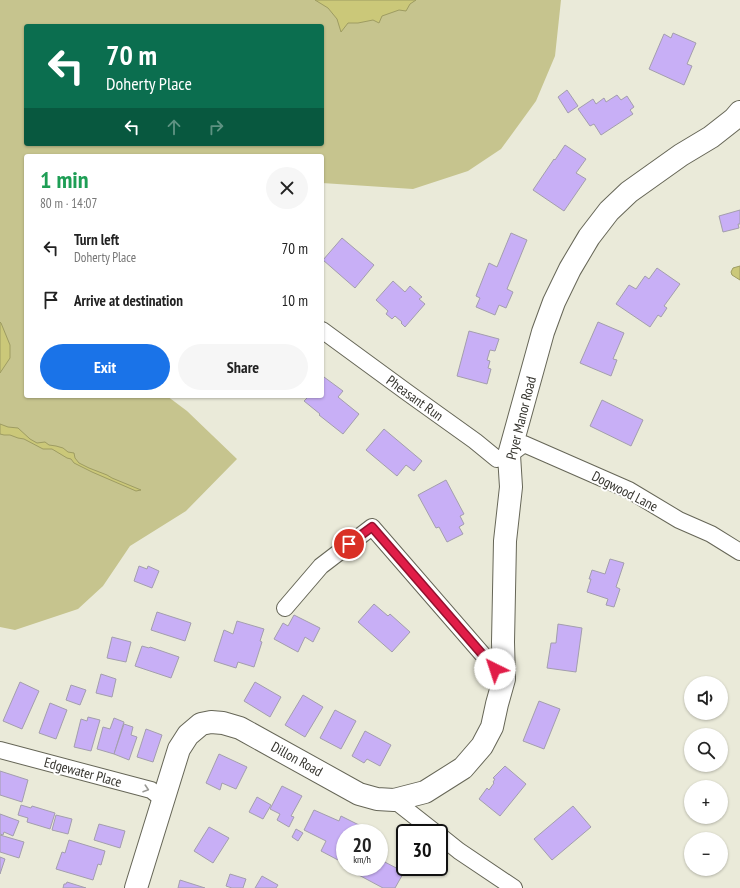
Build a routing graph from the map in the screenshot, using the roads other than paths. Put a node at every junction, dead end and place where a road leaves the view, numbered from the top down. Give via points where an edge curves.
1 (740, 112) edge
2 (324, 331) edge
3 (509, 455) junction
4 (740, 552) edge
5 (285, 608) dead end
6 (504, 679) junction
7 (0, 750) edge
8 (164, 800) junction
9 (394, 800) junction
10 (425, 824) edge
11 (448, 842) edge
12 (136, 888) edge
13 (514, 888) edge

1 - 3 street, Pryer Manor Road via 711,137 629,192 609,211 589,237 570,269 542,332
2 - 3 street, Pheasant Run via 476,441 497,459
3 - 4 street, Dogwood Lane via 524,444 629,490
3 - 6 street, Pryer Manor Road via 510,487 505,541
5 - 6 street via 321,566 372,527
6 - 9 street, Dillon Road via 492,727 482,746 463,768 425,792
7 -> 8 street, Edgewater Place via 151,790
8 - 9 street, Dillon Road via 179,749 188,735 201,724 211,722 240,728 359,794
8 - 12 street, Dillon Road
9 - 10 street
11 - 13 street

